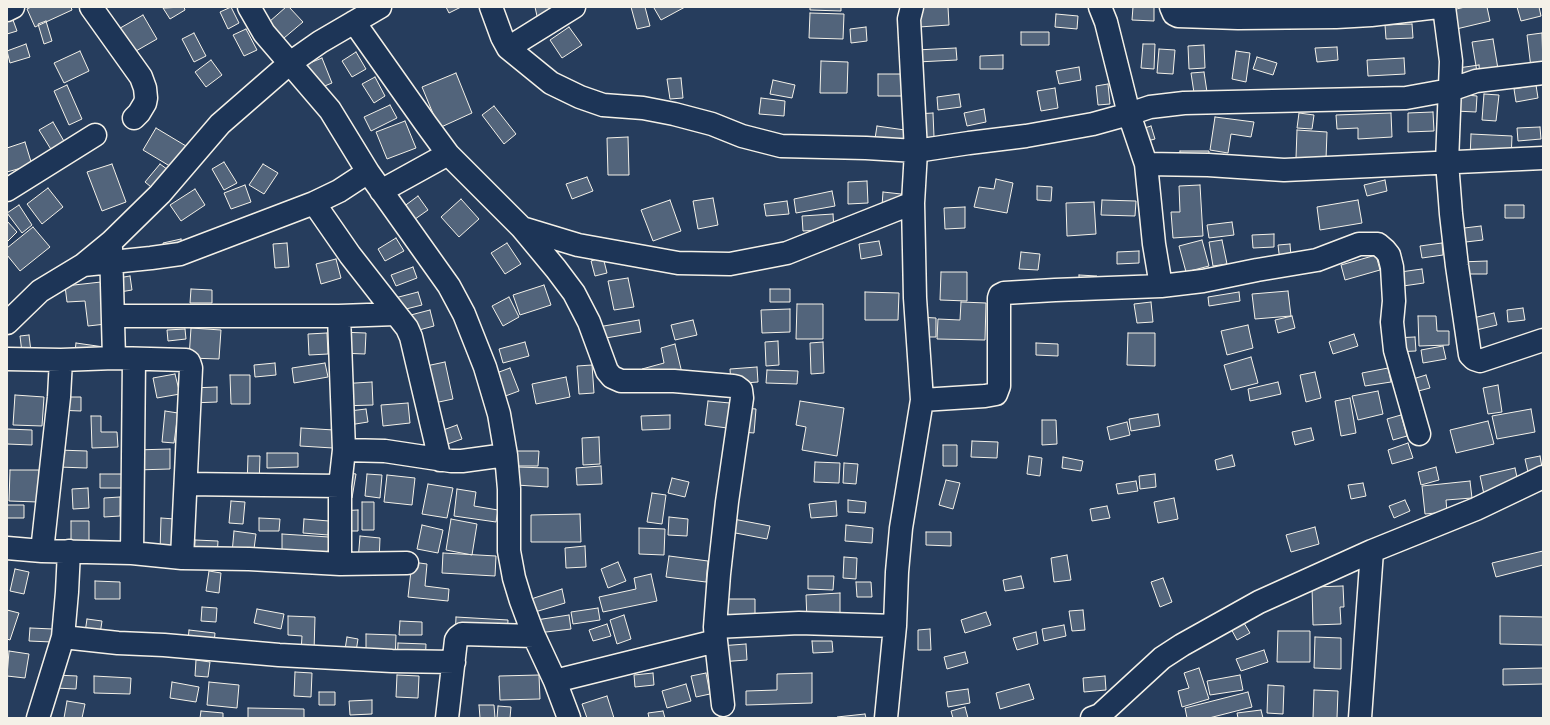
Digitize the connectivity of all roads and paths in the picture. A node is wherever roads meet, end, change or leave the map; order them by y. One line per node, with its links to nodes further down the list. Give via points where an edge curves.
1 (13, 7): 12 (street)
2 (91, 7): 19 (street, via 141,78 145,88 145,103)
3 (250, 7): 15 (street, via 264,33)
4 (380, 7): 13 (street)
5 (491, 7): 14 (street)
6 (574, 7): 14 (street)
7 (912, 7): 21 (street, via 909,19)
8 (1100, 7): 18 (street)
9 (1171, 7): 10 (street, via 1178,16 1246,18 1371,15)
10 (1438, 7)
11 (1444, 7): 17 (street, via 1451,61)
12 (7, 10)
13 (354, 22): 15 (street); 22 (street)
14 (508, 48): 21 (street, via 551,83 603,105 643,108 674,114 781,146)
15 (290, 62): 26 (street, via 330,110); 32 (street, via 220,124)
16 (1543, 73): 17 (street, via 1476,81)
17 (1450, 90): 18 (street, via 1406,98 1184,103 1150,107); 24 (street)
18 (1129, 114): 21 (street, via 1092,124 1026,136); 25 (street)
19 (134, 118)
20 (95, 135): 27 (street)
21 (916, 152): 30 (street)
22 (448, 154): 28 (street); 31 (street)
23 (1543, 158): 24 (street)
24 (1447, 162): 25 (street, via 1284,170); 38 (street, via 1457,266 1470,355 1480,361)
25 (1146, 164): 33 (street)
26 (368, 172): 28 (street); 29 (street, via 338,192)
27 (7, 190)
28 (381, 191): 45 (street, via 449,286 464,314 485,367 499,414)
29 (314, 203): 32 (street, via 180,254); 34 (street)
30 (913, 203): 31 (street, via 787,253 730,264 678,263 578,245); 42 (street, via 915,298)
31 (522, 228): 59 (street, via 574,293 607,371 612,377 621,381 674,381 733,386 741,390 718,574)
32 (111, 252): 35 (street); 37 (street, via 83,265 40,291)
33 (1161, 286): 42 (street, via 1004,293 999,298 999,386 996,394); 43 (street, via 1318,260 1359,244 1378,244 1389,255 1392,268 1395,350)
34 (396, 314): 36 (street); 46 (street, via 411,337)
35 (114, 316): 36 (street); 40 (street)
36 (338, 316): 44 (street)
37 (7, 323)
38 (1543, 340)
39 (7, 359): 41 (street)
40 (124, 359): 41 (street); 48 (street, via 189,362); 54 (street)
41 (61, 360): 51 (street)
42 (922, 400): 58 (street, via 901,528)
43 (1419, 434)
44 (344, 450): 46 (street, via 385,451); 49 (street)
45 (506, 456): 46 (street, via 462,461); 60 (street, via 509,551 514,578)
46 (440, 460)
47 (1543, 477): 53 (street, via 1476,509)
48 (186, 484): 49 (street); 55 (street)
49 (340, 486): 57 (street)
50 (7, 548): 51 (street)
51 (42, 551): 52 (street)
52 (70, 551): 54 (street); 61 (street)
53 (1372, 551): 69 (street, via 1259,602 1182,645 1162,658 1100,715); 70 (street)
54 (132, 552): 55 (street)
55 (182, 558): 57 (street)
56 (407, 563): 57 (street)
57 (340, 564)
58 (895, 626): 59 (street, via 799,623); 68 (street)
59 (715, 634): 63 (street); 64 (street)
60 (534, 636): 62 (street, via 462,634 456,640); 63 (street)
61 (63, 637): 62 (street, via 118,644 164,645 279,655); 65 (street)
62 (454, 662): 66 (street)
63 (555, 682): 67 (street)
64 (723, 705)
65 (38, 718)
66 (447, 718)
67 (569, 718)
68 (886, 718)
69 (1092, 718)
70 (1360, 718)

